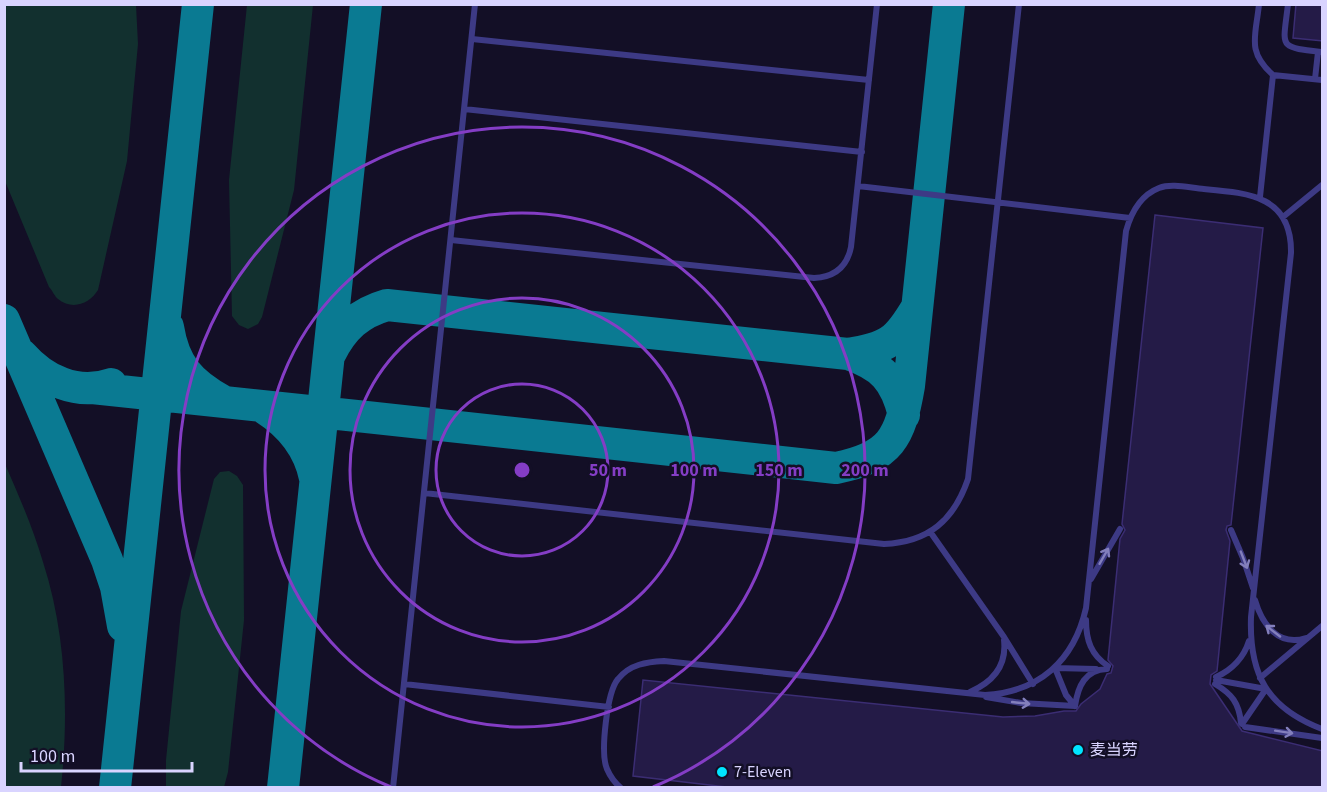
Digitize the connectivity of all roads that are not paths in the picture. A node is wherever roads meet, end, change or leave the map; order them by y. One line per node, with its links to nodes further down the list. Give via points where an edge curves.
1 (476, 4): 6 (lane)
2 (877, 4): 9 (lane)
3 (1019, 4): 16 (lane)
4 (1259, 4): 8 (lane, via 1256,55)
5 (1288, 4): 7 (lane, via 1284,38 1288,46)
6 (472, 39): 9 (lane); 11 (lane)
7 (1321, 52): 10 (lane)
8 (1273, 75): 10 (lane); 15 (lane)
9 (869, 80): 12 (lane)
10 (1319, 80)
11 (464, 110): 12 (lane); 19 (lane)
12 (862, 152): 14 (lane)
13 (1323, 185): 17 (lane)
14 (858, 186): 16 (lane); 19 (lane, via 850,255 842,268 825,277)
15 (1260, 198): 17 (lane); 18 (lane, via 1240,192 1159,188 1138,204)
16 (998, 203): 18 (lane); 23 (lane, via 968,478 962,498)
17 (1283, 217): 25 (lane, via 1289,230 1291,253)
18 (1130, 218): 24 (lane)
19 (451, 240): 20 (lane)
20 (424, 493): 23 (lane, via 885,544); 35 (lane)
21 (1120, 529): 24 (lane, one-way to 21)
22 (1231, 530): 25 (lane, one-way to 25)
23 (931, 533): 30 (lane)
24 (1089, 582): 26 (lane)
25 (1254, 594): 28 (lane); 29 (lane, one-way to 25, via 1291,640 1272,632 1259,615)
26 (1086, 608): 31 (lane, via 1077,635); 32 (lane, via 1088,643 1108,667)
27 (1323, 626): 29 (lane)
28 (1251, 634): 33 (lane); 34 (lane, via 1237,663)
29 (1310, 636): 33 (lane)
30 (1004, 637): 36 (lane); 38 (lane, via 1004,659 996,675)
31 (1055, 668): 32 (lane); 36 (lane); 39 (lane)
32 (1099, 669): 39 (lane, via 1082,682)
33 (1260, 678): 37 (lane)
34 (1216, 680): 37 (lane); 41 (lane, via 1234,698)
35 (404, 684): 40 (lane); 44 (lane)
36 (1033, 684): 38 (lane, via 1002,694)
37 (1266, 689): 41 (lane); 42 (lane, via 1286,709)
38 (969, 693): 39 (lane, one-way to 39, via 1021,703); 40 (lane, via 664,661 645,662 619,678)
39 (1075, 706)
40 (609, 707): 45 (lane, via 604,755 606,768)
41 (1243, 725): 43 (lane, one-way to 43)
42 (1323, 729)
43 (1323, 738)
44 (393, 788)
45 (621, 788)

